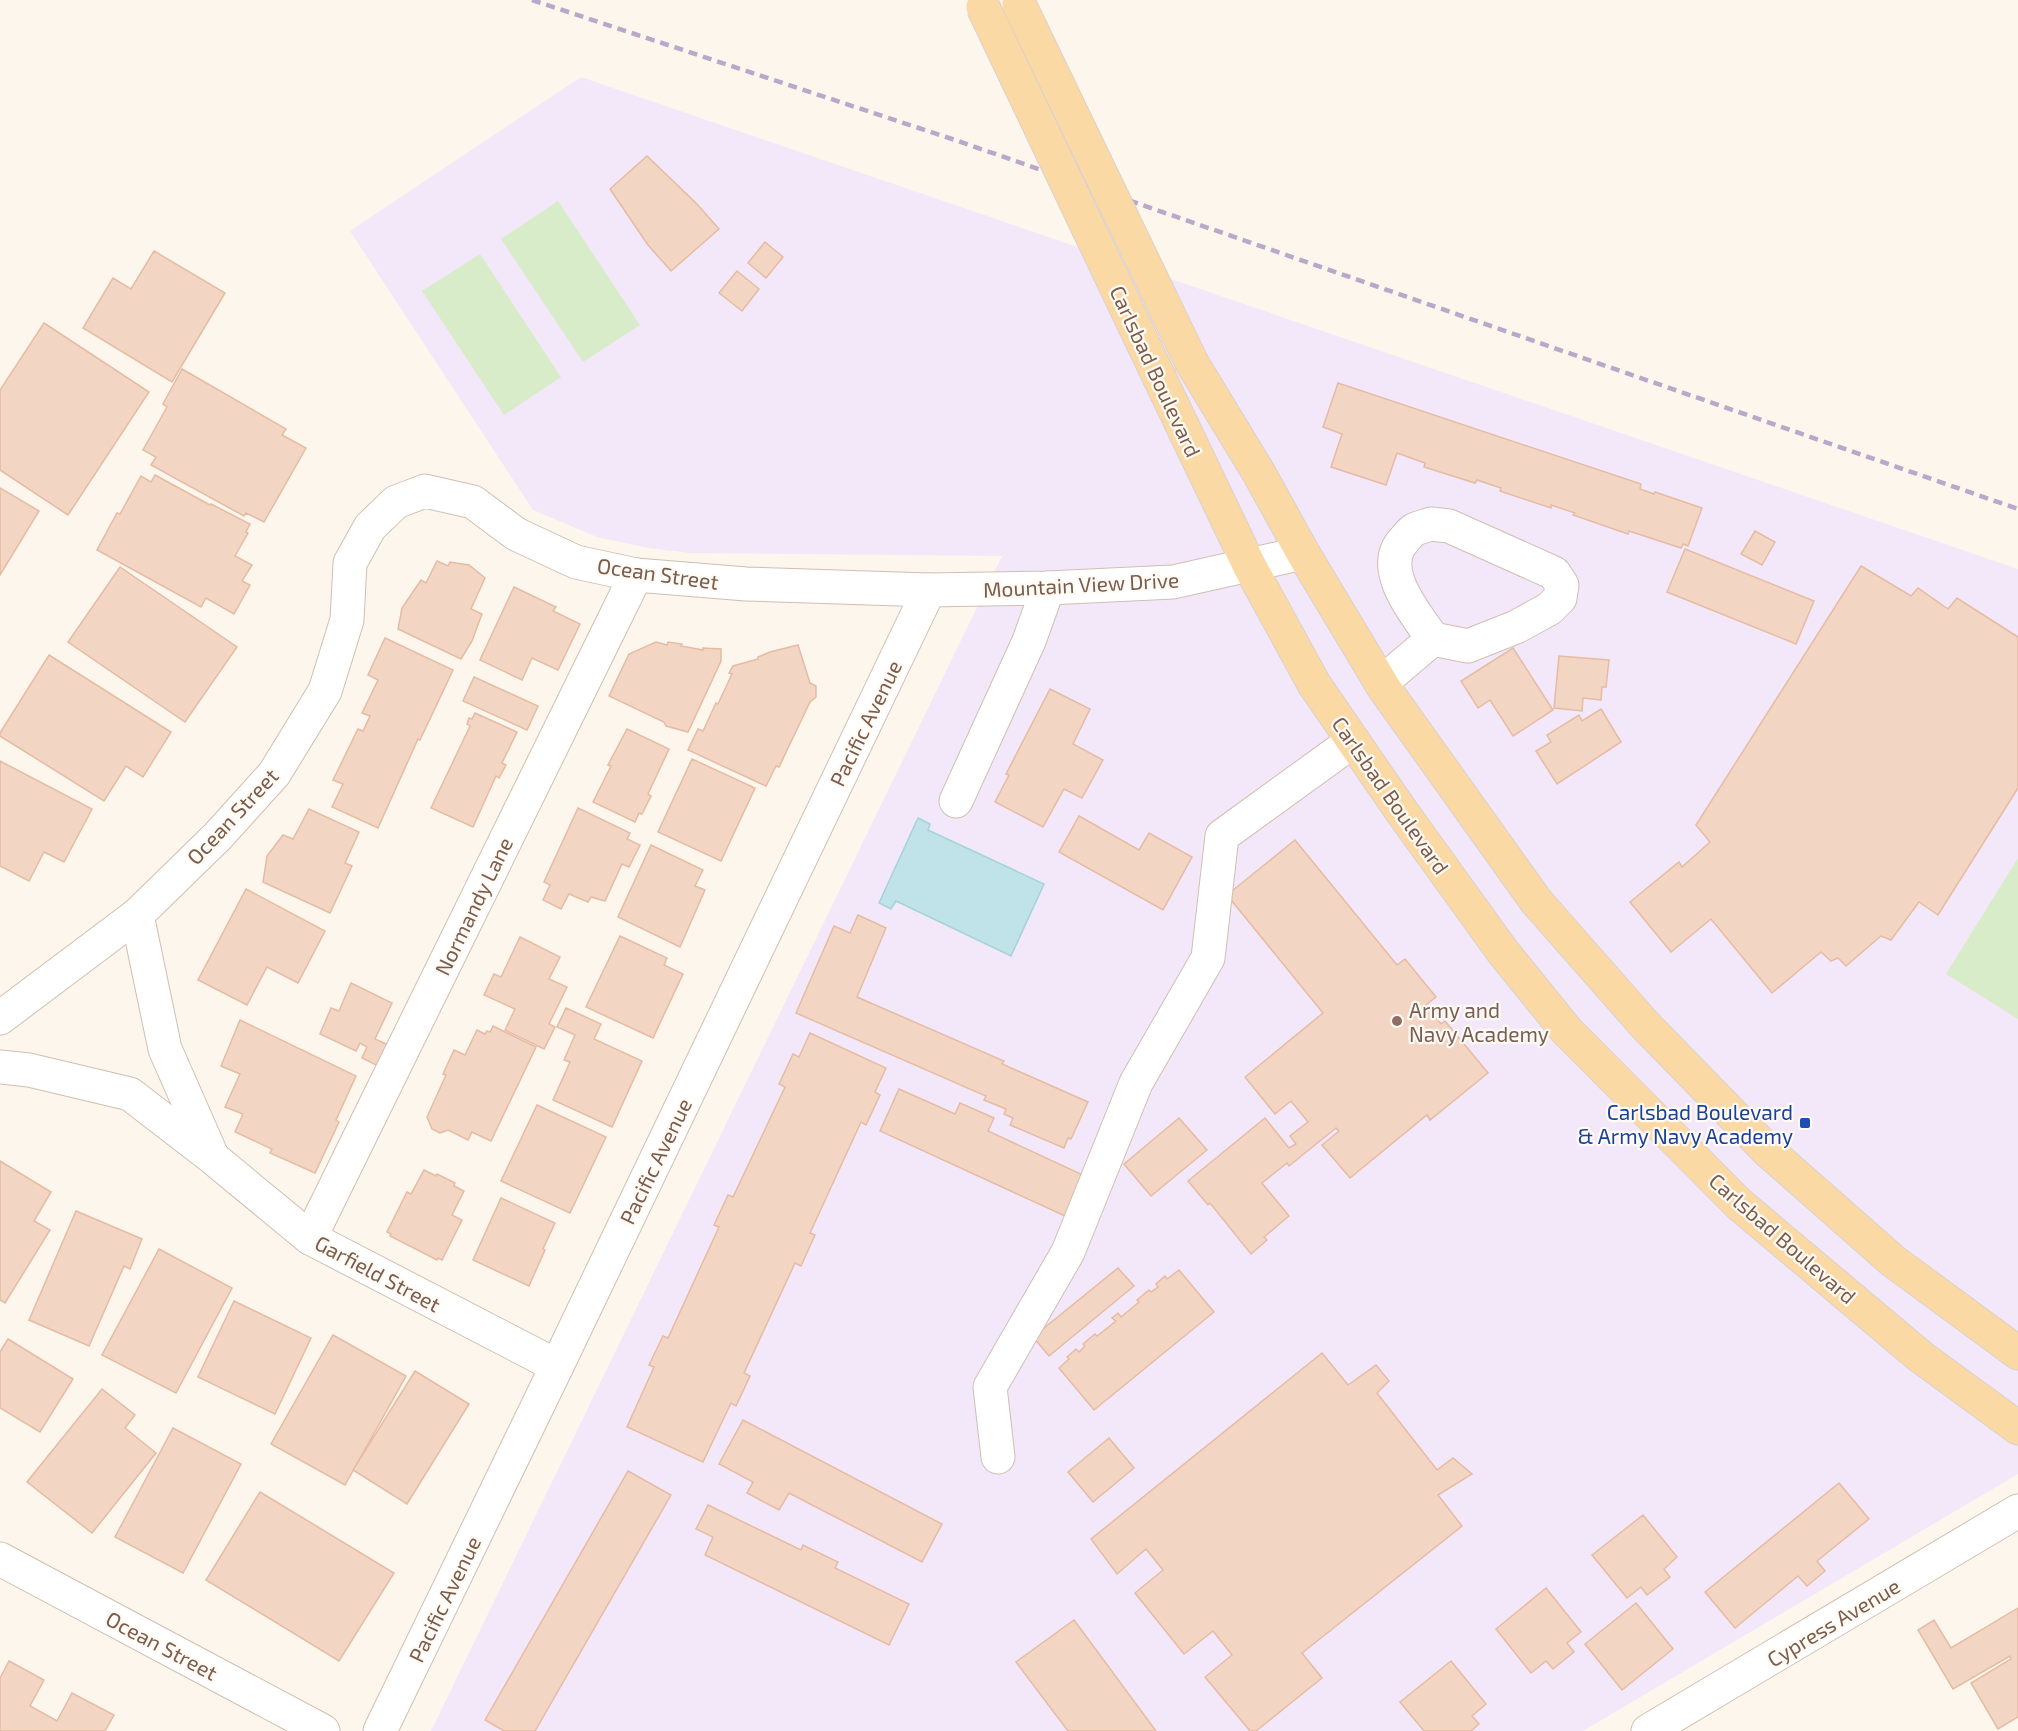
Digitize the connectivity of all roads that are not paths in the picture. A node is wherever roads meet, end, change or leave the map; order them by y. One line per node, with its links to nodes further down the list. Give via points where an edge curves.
1 (1018, 2): 3 (main road, Carlsbad Boulevard, bridge, via 1192,363)
2 (981, 4): 4 (main road, Carlsbad Boulevard, bridge)
3 (1303, 553): 4 (street, Mountain View Drive); 9 (main road, Carlsbad Boulevard)
4 (1249, 565): 6 (street, Mountain View Drive, via 1173,582); 10 (main road, Carlsbad Boulevard, via 1314,684)
5 (636, 575): 7 (street, Ocean Street, via 746,584); 12 (street, Ocean Street, via 576,561 516,534 473,502 425,491 396,502 370,527 350,563 347,620 325,691 274,774 218,836); 16 (street, Normandy Lane)
6 (1048, 588): 7 (street, Mountain View Drive); 11 (street, via 1029,641)
7 (929, 590): 18 (street, Pacific Avenue)
8 (1432, 639): 8 (street, via 1397,582 1394,559 1400,544 1413,530 1431,524 1449,526 1554,573 1562,585 1560,598 1549,609 1516,627 1468,646); 9 (street)
9 (1381, 683): 17 (main road, Carlsbad Boulevard, via 1536,901 1645,1025 1768,1151 1812,1190 1893,1261)
10 (1353, 741): 19 (main road, Carlsbad Boulevard, via 1503,952 1567,1031 1739,1204 1921,1357); 20 (street, via 1222,836 1208,958 1136,1083 1068,1252 990,1387)
11 (956, 801)
12 (137, 915): 13 (street, Ocean Street); 15 (street, Garfield Street, via 165,1048)
13 (0, 1018)
14 (0, 1067): 15 (street, Garfield Street, via 130,1094)
15 (213, 1158): 16 (street, Garfield Street)
16 (310, 1238): 18 (street, Garfield Street)
17 (2018, 1353)
18 (557, 1366): 24 (street, Pacific Avenue)
19 (2018, 1428)
20 (998, 1457)
21 (2018, 1511): 25 (street, Cypress Avenue)
22 (0, 1559): 23 (street, Ocean Street)
23 (323, 1731)
24 (380, 1731)
25 (1648, 1731)

